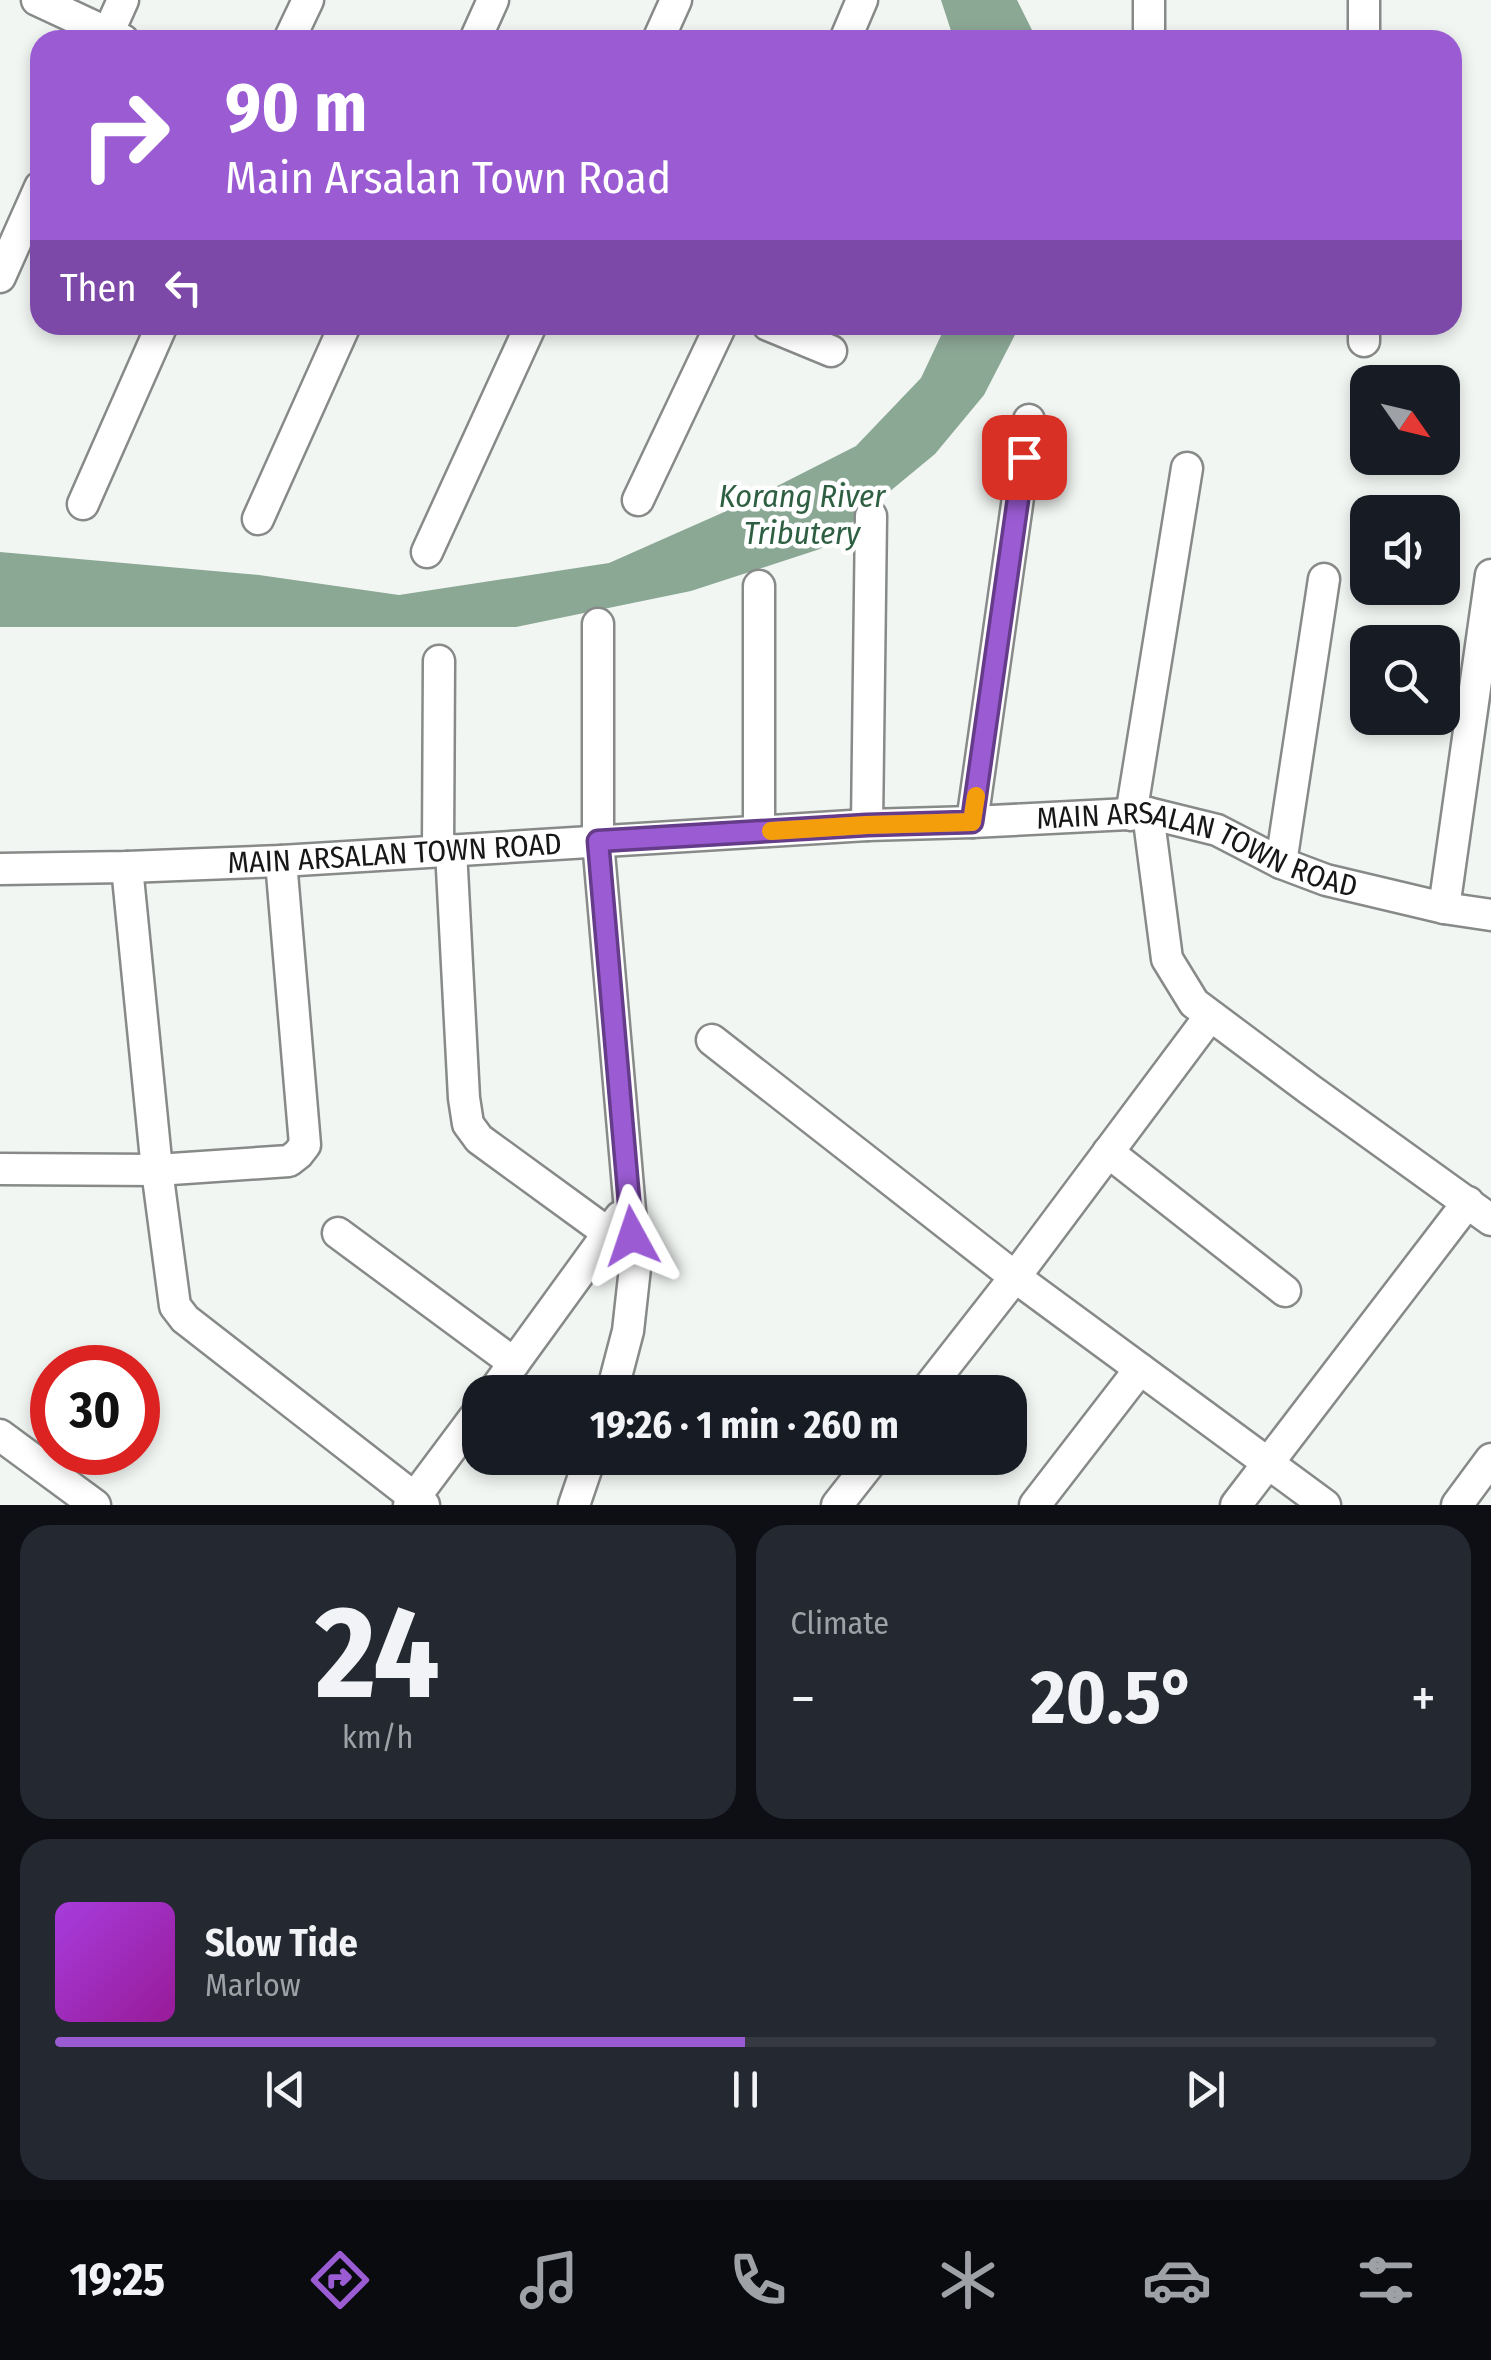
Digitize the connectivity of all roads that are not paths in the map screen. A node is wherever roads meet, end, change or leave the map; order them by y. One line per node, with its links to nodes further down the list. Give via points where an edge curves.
1 (37, 0): 8 (street)
2 (123, 0): 9 (street)
3 (308, 0): 10 (street)
4 (494, 0): 11 (street)
5 (676, 0): 12 (street)
6 (862, 0): 13 (street)
7 (1364, 0): 14 (street)
8 (96, 30)
9 (114, 30)
10 (294, 30)
11 (480, 30)
12 (662, 30)
13 (849, 30)
14 (1364, 30)
15 (30, 209): 16 (street)
16 (0, 278)
17 (158, 335): 26 (street)
18 (341, 335): 28 (street)
19 (525, 335): 29 (street)
20 (716, 335): 25 (street)
21 (792, 335): 22 (street)
22 (831, 351)
23 (1030, 420): 36 (street)
24 (1187, 468): 35 (street)
25 (638, 500)
26 (84, 504)
27 (871, 516): 37 (street)
28 (258, 520)
29 (427, 552)
30 (1491, 575): 45 (street)
31 (1324, 579): 42 (street)
32 (759, 586): 38 (street)
33 (598, 624): 39 (street)
34 (439, 661): 40 (street)
35 (1140, 814): 36 (street, MAIN ARSALAN TOWN ROAD); 42 (street, MAIN ARSALAN TOWN ROAD, via 1218,830); 47 (street, via 1167,958 1194,1004)
36 (972, 822): 37 (street, MAIN ARSALAN TOWN ROAD)
37 (867, 825): 38 (street, MAIN ARSALAN TOWN ROAD)
38 (759, 832): 39 (street, MAIN ARSALAN TOWN ROAD)
39 (598, 841): 40 (street, MAIN ARSALAN TOWN ROAD); 52 (street)
40 (444, 851): 41 (street, MAIN ARSALAN TOWN ROAD); 55 (street, via 468,1124 479,1139)
41 (281, 860): 43 (street, MAIN ARSALAN TOWN ROAD); 51 (street, via 305,1145 289,1161)
42 (1280, 863): 45 (street, MAIN ARSALAN TOWN ROAD)
43 (127, 867): 44 (street, MAIN ARSALAN TOWN ROAD); 51 (street)
44 (0, 869)
45 (1444, 908): 46 (street, MAIN ARSALAN TOWN ROAD)
46 (1491, 916)
47 (1210, 1016): 49 (street); 53 (street)
48 (712, 1040): 56 (street)
49 (1108, 1152): 56 (street); 57 (street)
50 (0, 1169): 51 (street)
51 (157, 1170): 69 (street, via 174,1306)
52 (630, 1205): 55 (street); 61 (street, via 635,1268)
53 (1480, 1211): 66 (street)
54 (338, 1233): 58 (street)
55 (608, 1233): 58 (street)
56 (1015, 1277): 59 (street); 62 (street)
57 (1285, 1291)
58 (514, 1363): 60 (street)
59 (1140, 1369): 66 (street); 73 (street)
60 (505, 1375)
61 (616, 1375)
62 (937, 1375)
63 (0, 1436): 70 (street)
64 (462, 1436): 69 (street)
65 (1491, 1460): 76 (street)
66 (1268, 1462): 74 (street); 75 (street)
67 (584, 1475): 71 (street)
68 (861, 1475): 72 (street)
69 (416, 1503)
70 (95, 1505)
71 (574, 1505)
72 (837, 1505)
73 (1035, 1505)
74 (1236, 1505)
75 (1325, 1505)
76 (1457, 1505)

